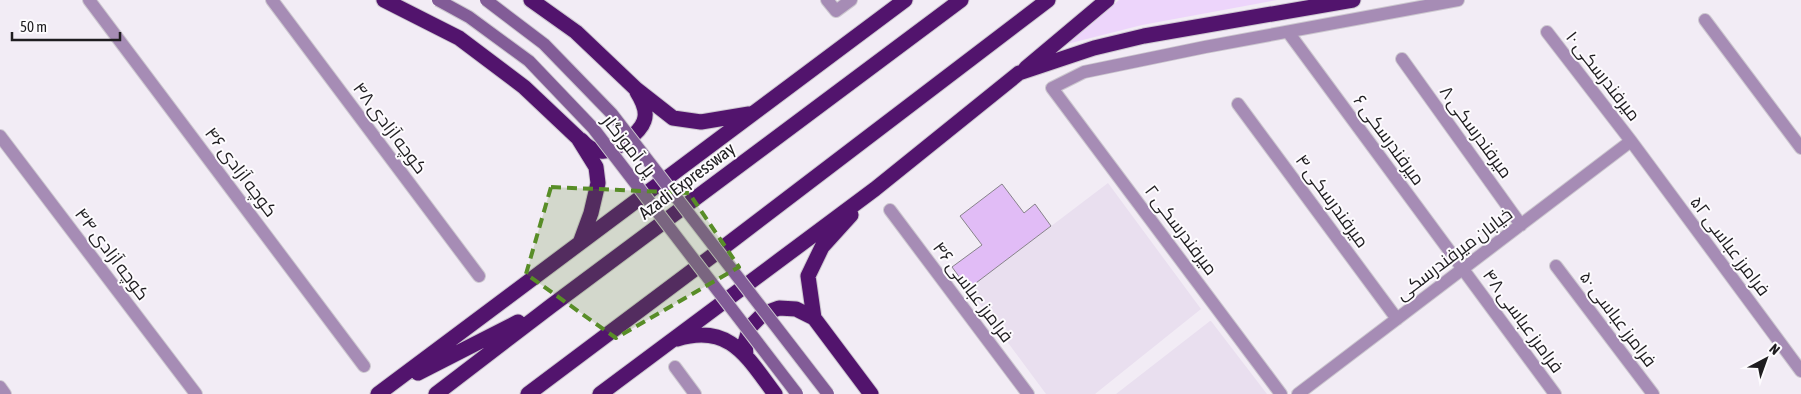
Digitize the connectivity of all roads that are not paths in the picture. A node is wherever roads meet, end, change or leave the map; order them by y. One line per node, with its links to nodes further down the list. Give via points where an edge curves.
1 (89, 0): 39 (street, کوچه آزادی ۴۶)
2 (272, 0): 33 (street, کوچه آزادی ۴۸)
3 (384, 0): 24 (highway, via 459,38 524,86)
4 (438, 0): 51 (main road, پل آموزگار, bridge, via 470,17 529,61 594,128)
5 (486, 0): 52 (main road, پل آموزگار, bridge, via 544,44 612,114)
6 (531, 0): 20 (highway, via 576,32)
7 (827, 0): 8 (street, via 836,11)
8 (851, 0)
9 (905, 0): 22 (highway)
10 (961, 0): 34 (highway, Azadi Expressway)
11 (1048, 0): 47 (highway)
12 (1107, 0): 19 (highway)
13 (1353, 0): 19 (highway, via 1144,36 1094,48)
14 (1458, 0): 16 (street)
15 (1705, 20): 26 (street)
16 (1288, 32): 32 (street, میرفندرسکی ۶); 55 (street, میرفندرسکی ۲, via 1084,72 1052,88)
17 (1547, 32): 25 (street, میرفندرسکی ۱۰)
18 (1402, 59): 29 (street, میرفندرسکی ۸)
19 (1019, 74): 27 (highway)
20 (636, 89): 22 (highway, via 673,118 701,122); 24 (highway, via 645,107 644,121 634,135 621,145 603,152 588,148)
21 (1238, 104): 36 (street, میرفندرسکی ۴)
22 (753, 113): 30 (highway)
23 (0, 136): 45 (street, کوچه آزادی ۴۴)
24 (578, 138): 30 (highway, via 596,167 598,183)
25 (1631, 141): 29 (street, خیابان میرفندرسکی); 41 (street, فرامرز عباسی ۵۲)
26 (1801, 148)
27 (875, 189): 35 (highway, via 822,247 808,276); 37 (highway)
28 (890, 210): 54 (street, فرامرز عباسی ۴۶)
29 (1521, 225): 32 (street, خیابان میرفندرسکی)
30 (580, 243): 43 (highway)
31 (1556, 266): 58 (street, فرامرز عباسی ۵۰)
32 (1462, 269): 36 (street, خیابان میرفندرسکی); 57 (street, فرامرز عباسی ۴۸)
33 (479, 276)
34 (551, 306): 43 (highway); 46 (highway, Azadi Expressway)
35 (814, 318): 38 (highway, via 796,309 779,308 762,314 750,327 745,344); 53 (highway)
36 (1397, 319): 56 (street, خیابان میرفندرسکی)
37 (670, 341): 38 (highway, via 693,334 710,336 728,340); 48 (highway)
38 (746, 356): 50 (highway)
39 (364, 366)
40 (675, 367): 49 (street)
41 (1801, 371)
42 (0, 387): 44 (street)
43 (380, 392)
44 (5, 394)
45 (196, 394)
46 (436, 394)
47 (528, 394)
48 (600, 394)
49 (695, 394)
50 (775, 394)
51 (798, 394)
52 (828, 394)
53 (871, 394)
54 (1028, 394)
55 (1281, 394)
56 (1298, 394)
57 (1555, 394)
58 (1653, 394)

